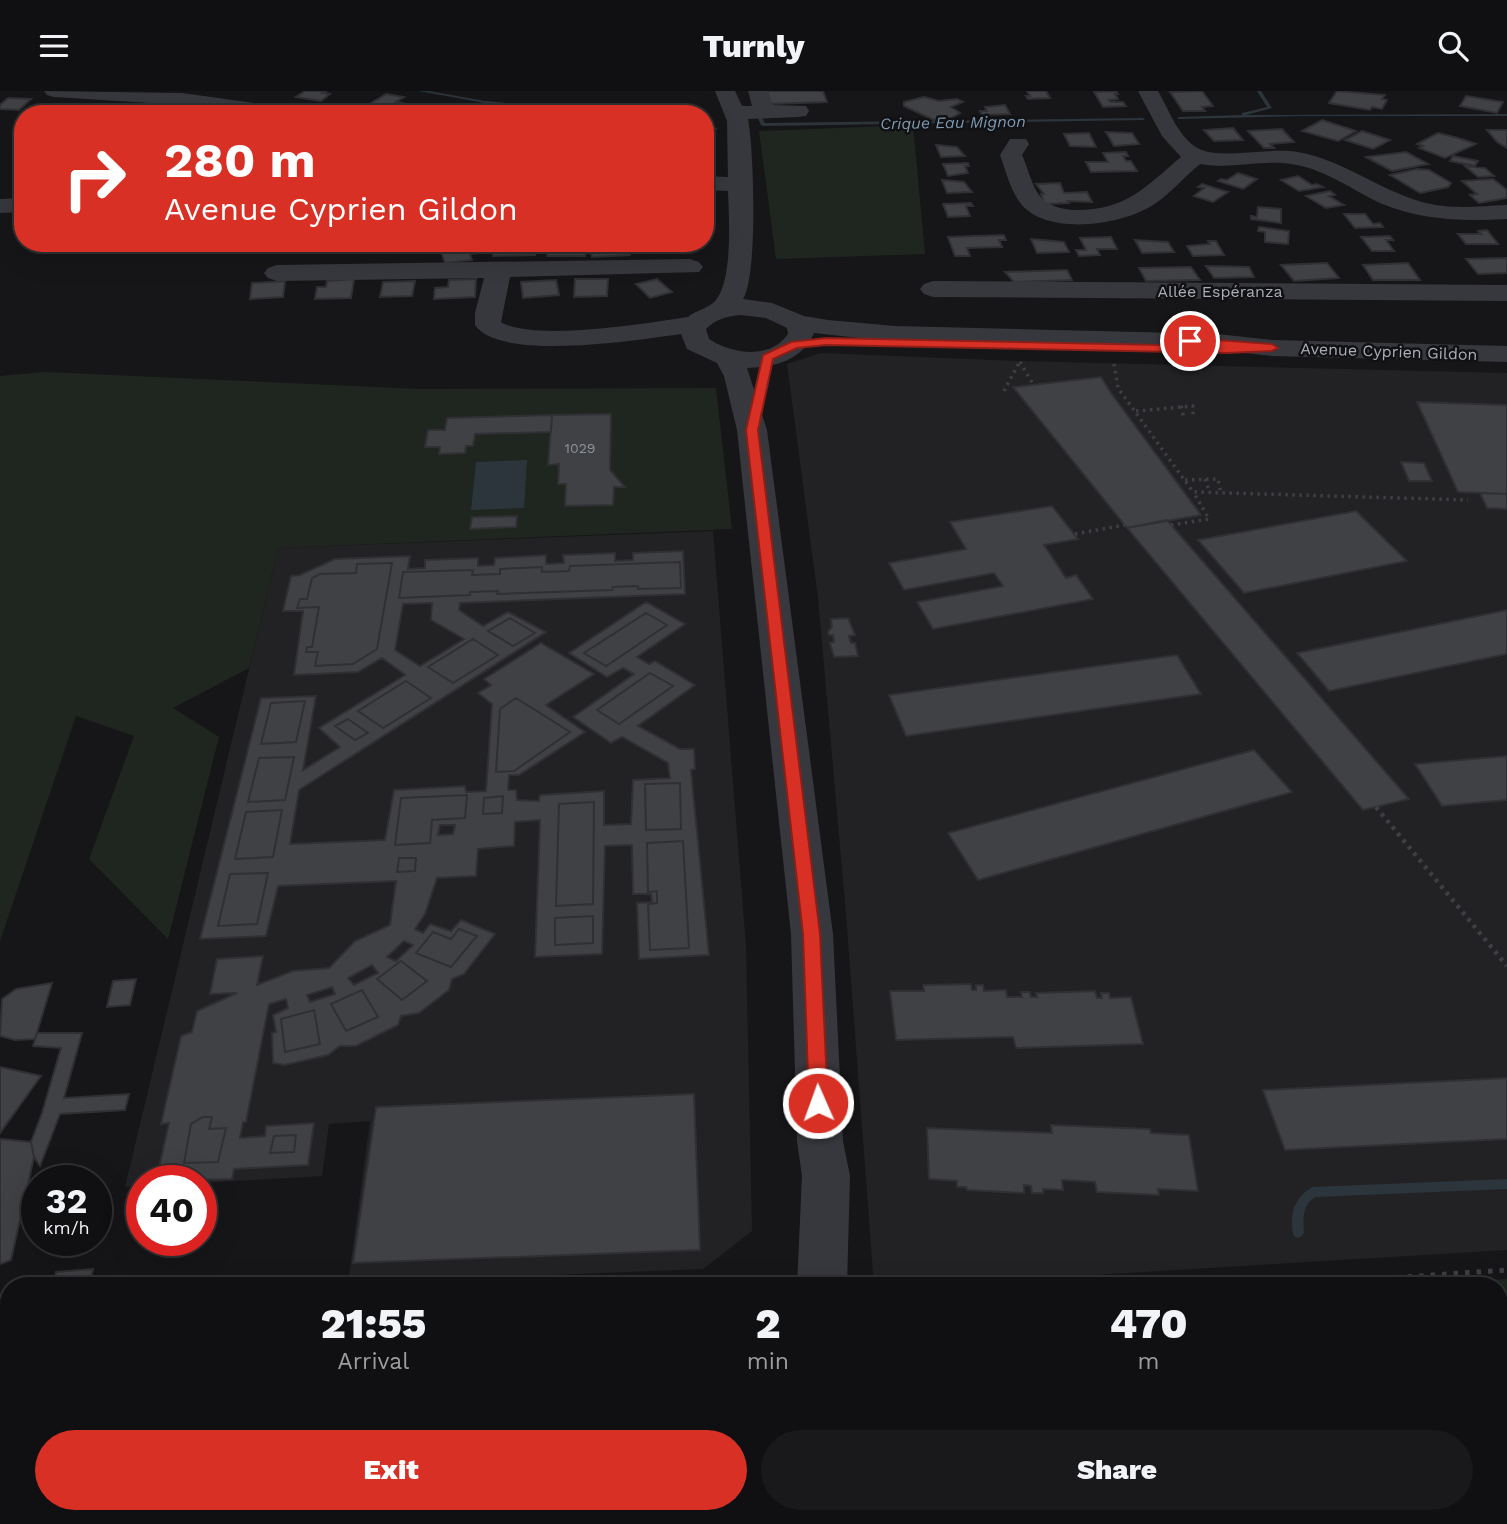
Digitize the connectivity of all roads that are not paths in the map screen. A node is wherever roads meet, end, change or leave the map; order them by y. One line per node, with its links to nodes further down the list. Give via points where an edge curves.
1 (54, 91): 5 (street)
2 (725, 91): 7 (street)
3 (1148, 91): 9 (street, via 1181,146)
4 (761, 101): 6 (street); 7 (street)
5 (225, 105)
6 (798, 111)
7 (734, 113): 11 (street)
8 (1018, 144): 9 (street, via 1011,155 1031,201 1047,214 1066,217 1129,209)
9 (1196, 156): 12 (street, via 1312,160 1410,207 1438,212)
10 (714, 183): 11 (street)
11 (739, 184): 13 (street)
12 (1507, 212)
13 (741, 232): 19 (street, via 754,293); 20 (street, via 733,294)
14 (690, 267): 15 (street)
15 (499, 269): 16 (street); 22 (street, via 488,313 488,325 497,333 521,337)
16 (277, 273)
17 (933, 289): 18 (street, Allée Espéranza)
18 (1507, 293)
19 (762, 308): 20 (street); 21 (street, via 784,314)
20 (723, 309): 22 (street, via 704,317)
21 (795, 333): 23 (street, Avenue Cyprien Gildon, via 826,342); 25 (street)
22 (696, 334): 24 (street, via 709,351)
23 (1507, 354)
24 (727, 357): 25 (street); 26 (street, via 738,376)
25 (767, 357): 26 (street)
26 (752, 430): 27 (street, via 812,934)
27 (820, 1141): 28 (street, via 810,1175); 29 (street, via 826,1176)
28 (804, 1277)
29 (822, 1277)

